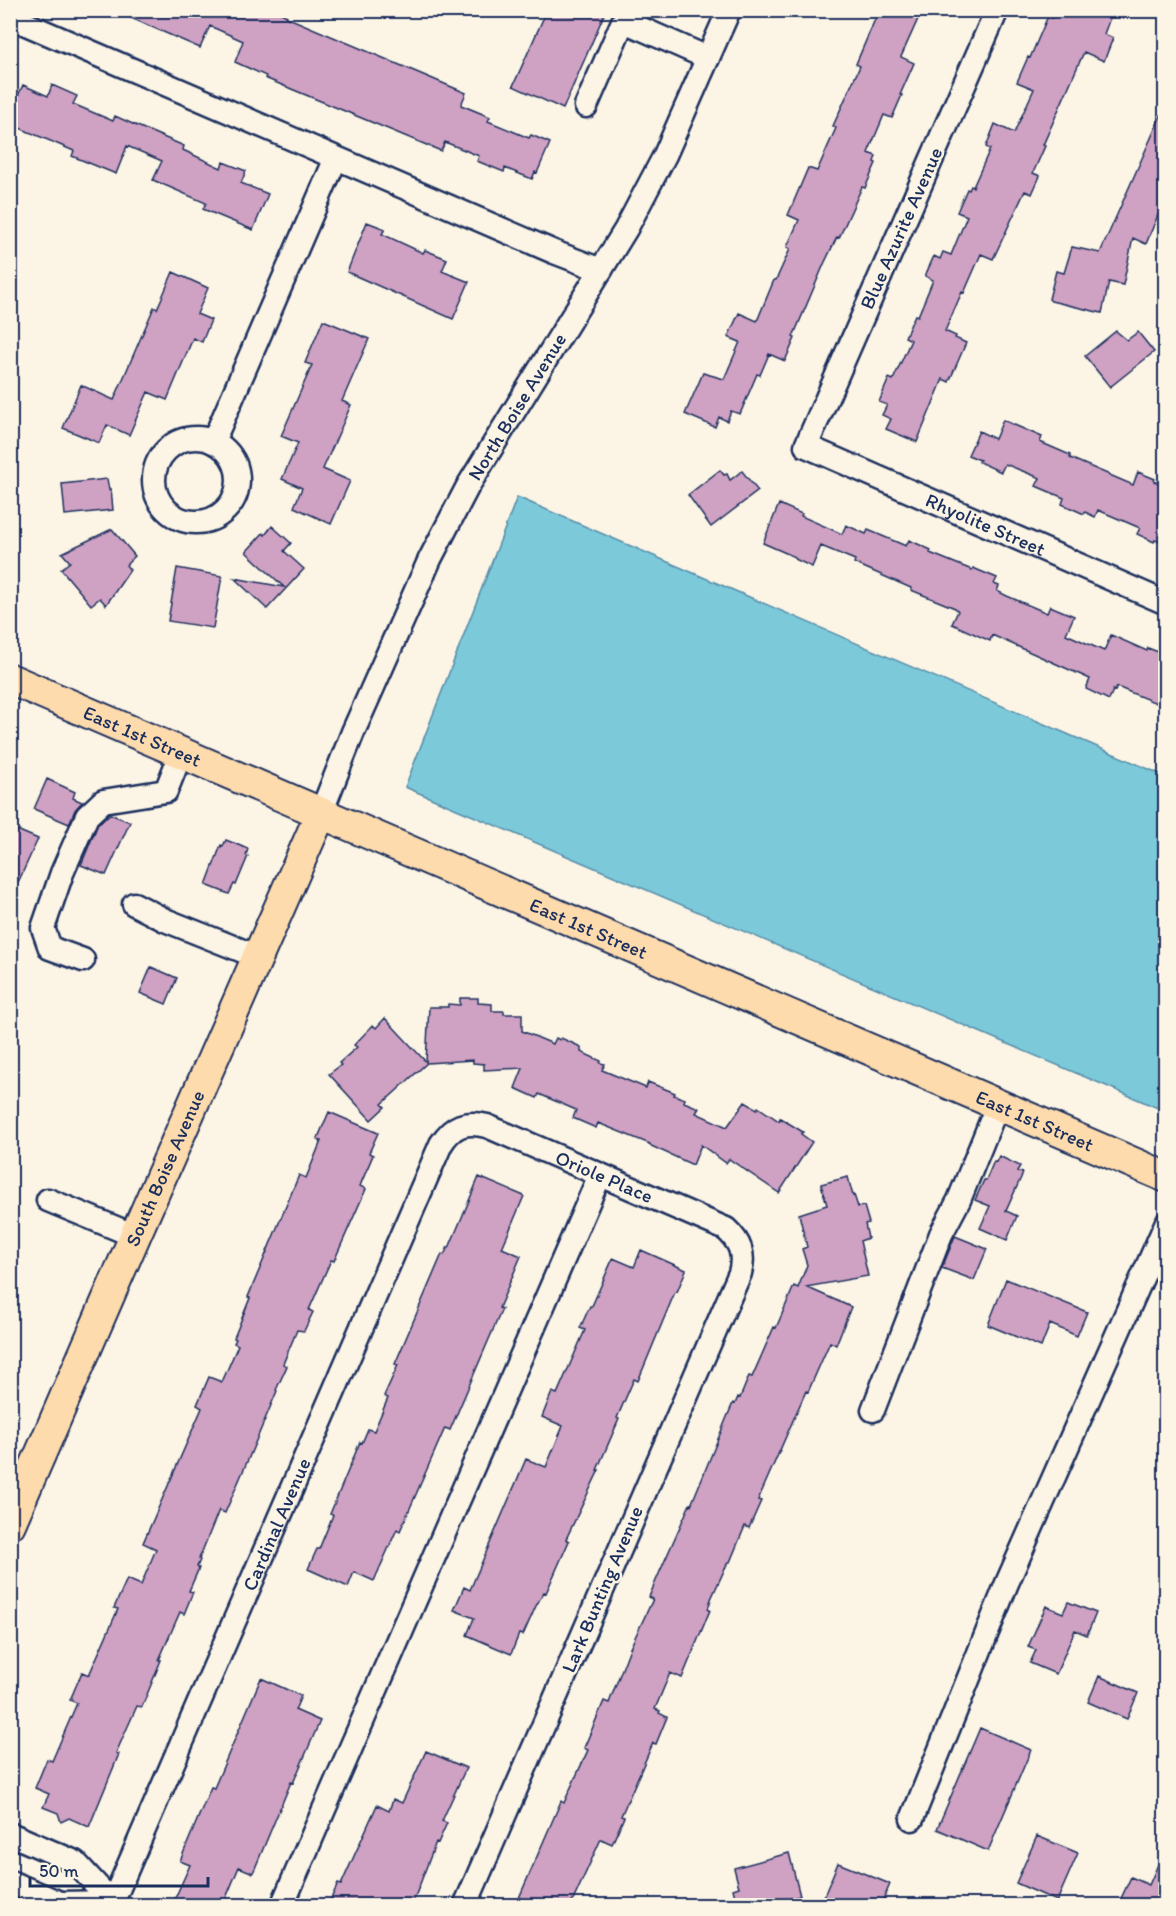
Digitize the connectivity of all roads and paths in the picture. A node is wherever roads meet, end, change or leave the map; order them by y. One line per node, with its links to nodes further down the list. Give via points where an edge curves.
1 (729, 10): 5 (street, North Boise Avenue)
2 (997, 10): 10 (street, Blue Azurite Avenue)
3 (626, 16): 5 (street); 6 (street)
4 (10, 17): 7 (street)
5 (708, 58): 8 (street, North Boise Avenue, via 665,155)
6 (586, 106)
7 (336, 158): 8 (street); 9 (street)
8 (601, 270): 14 (street, North Boise Avenue, via 468,486 430,559)
9 (213, 442)
10 (806, 446): 11 (street, Rhyolite Street)
11 (1166, 603)
12 (10, 679): 13 (main road, East 1st Street)
13 (181, 753): 14 (main road, East 1st Street); 17 (street, via 166,791 103,801 87,816 43,928 50,948)
14 (321, 813): 16 (main road, South Boise Avenue); 18 (main road, East 1st Street)
15 (134, 904): 16 (street)
16 (258, 957): 24 (main road, South Boise Avenue)
17 (83, 960)
18 (998, 1104): 21 (main road, East 1st Street); 26 (street, via 941,1234)
19 (441, 1144): 20 (street, Oriole Place, via 448,1133 476,1123); 31 (street, Cardinal Avenue)
20 (600, 1175): 25 (street, Oriole Place, via 726,1230 741,1250); 32 (street)
21 (1166, 1177)
22 (48, 1200): 24 (street)
23 (1166, 1224): 28 (street, via 1007,1582)
24 (135, 1236): 27 (main road, South Boise Avenue)
25 (740, 1273): 33 (street, Lark Bunting Avenue)
26 (873, 1410)
27 (10, 1524)
28 (912, 1819)
29 (10, 1834): 31 (street, via 75,1862)
30 (10, 1882): 31 (street, via 60,1903)
31 (111, 1904)
32 (282, 1905)
33 (465, 1905)

